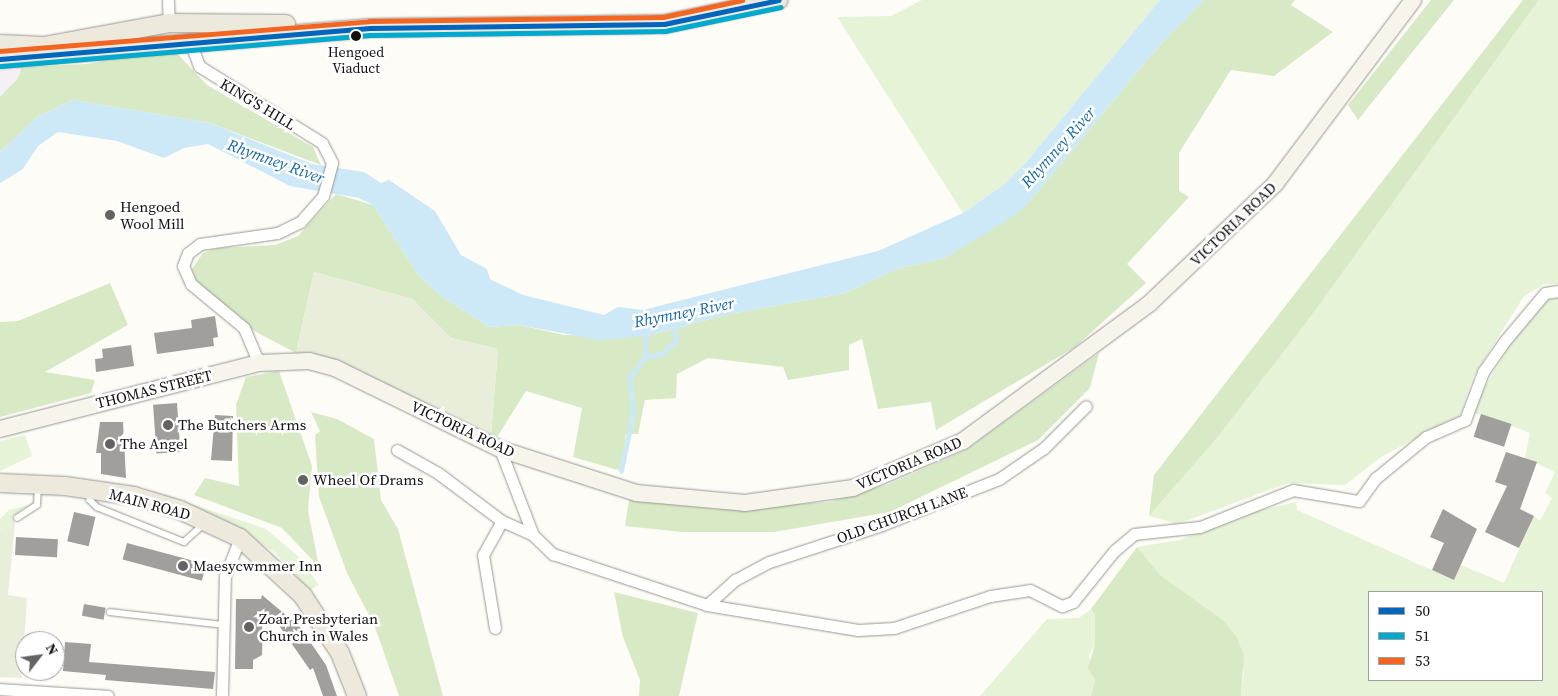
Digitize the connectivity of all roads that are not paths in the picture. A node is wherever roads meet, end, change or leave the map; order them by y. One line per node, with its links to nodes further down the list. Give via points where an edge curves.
1 (168, 0): 5 (street)
2 (779, 0): 4 (main road)
3 (1413, 0): 15 (main road, VICTORIA ROAD, via 1275,184 1150,303 963,442 853,488 745,503 636,493)
4 (757, 2): 6 (main road, via 664,24)
5 (169, 23): 6 (main road); 8 (main road, via 44,46)
6 (364, 28): 7 (main road)
7 (190, 41): 9 (main road, via 15,62); 12 (street, KING'S HILL, via 199,66 322,142 332,163 323,196 300,222 277,233 200,244 188,253 183,266 191,284 244,328)
8 (0, 44)
9 (0, 59)
10 (1558, 291): 25 (street, via 1540,297 1503,343 1483,372 1465,420 1426,436 1376,478 1359,501 1293,490 1200,527 1134,534 1073,602 1062,606 1030,590 990,596 894,628 858,630)
11 (309, 361): 12 (main road, THOMAS STREET); 15 (main road, VICTORIA ROAD, via 335,368)
12 (259, 363): 14 (main road, THOMAS STREET)
13 (1086, 406): 25 (street, OLD CHURCH LANE, via 1044,448 999,479 769,562 735,580)
14 (0, 429)
15 (500, 449): 23 (street)
16 (397, 450): 22 (street, via 438,473)
17 (38, 484): 18 (main road, MAIN ROAD); 19 (main road, MAIN ROAD); 20 (lane, via 37,506)
18 (2, 486)
19 (92, 489): 21 (main road, MAIN ROAD, via 134,496); 21 (lane, via 93,505 184,542 194,537)
20 (16, 518)
21 (205, 520): 24 (main road, MAIN ROAD)
22 (502, 521): 23 (street); 28 (street, via 483,555)
23 (533, 535): 25 (street, via 553,554)
24 (240, 538): 27 (street, via 226,567); 33 (main road, MAIN ROAD, via 303,596 340,653)
25 (706, 605)
26 (110, 612): 27 (lane)
27 (224, 625): 32 (street)
28 (495, 628)
29 (0, 689): 30 (street)
30 (86, 695): 31 (street)
31 (108, 696)
32 (222, 696)
33 (357, 696)

